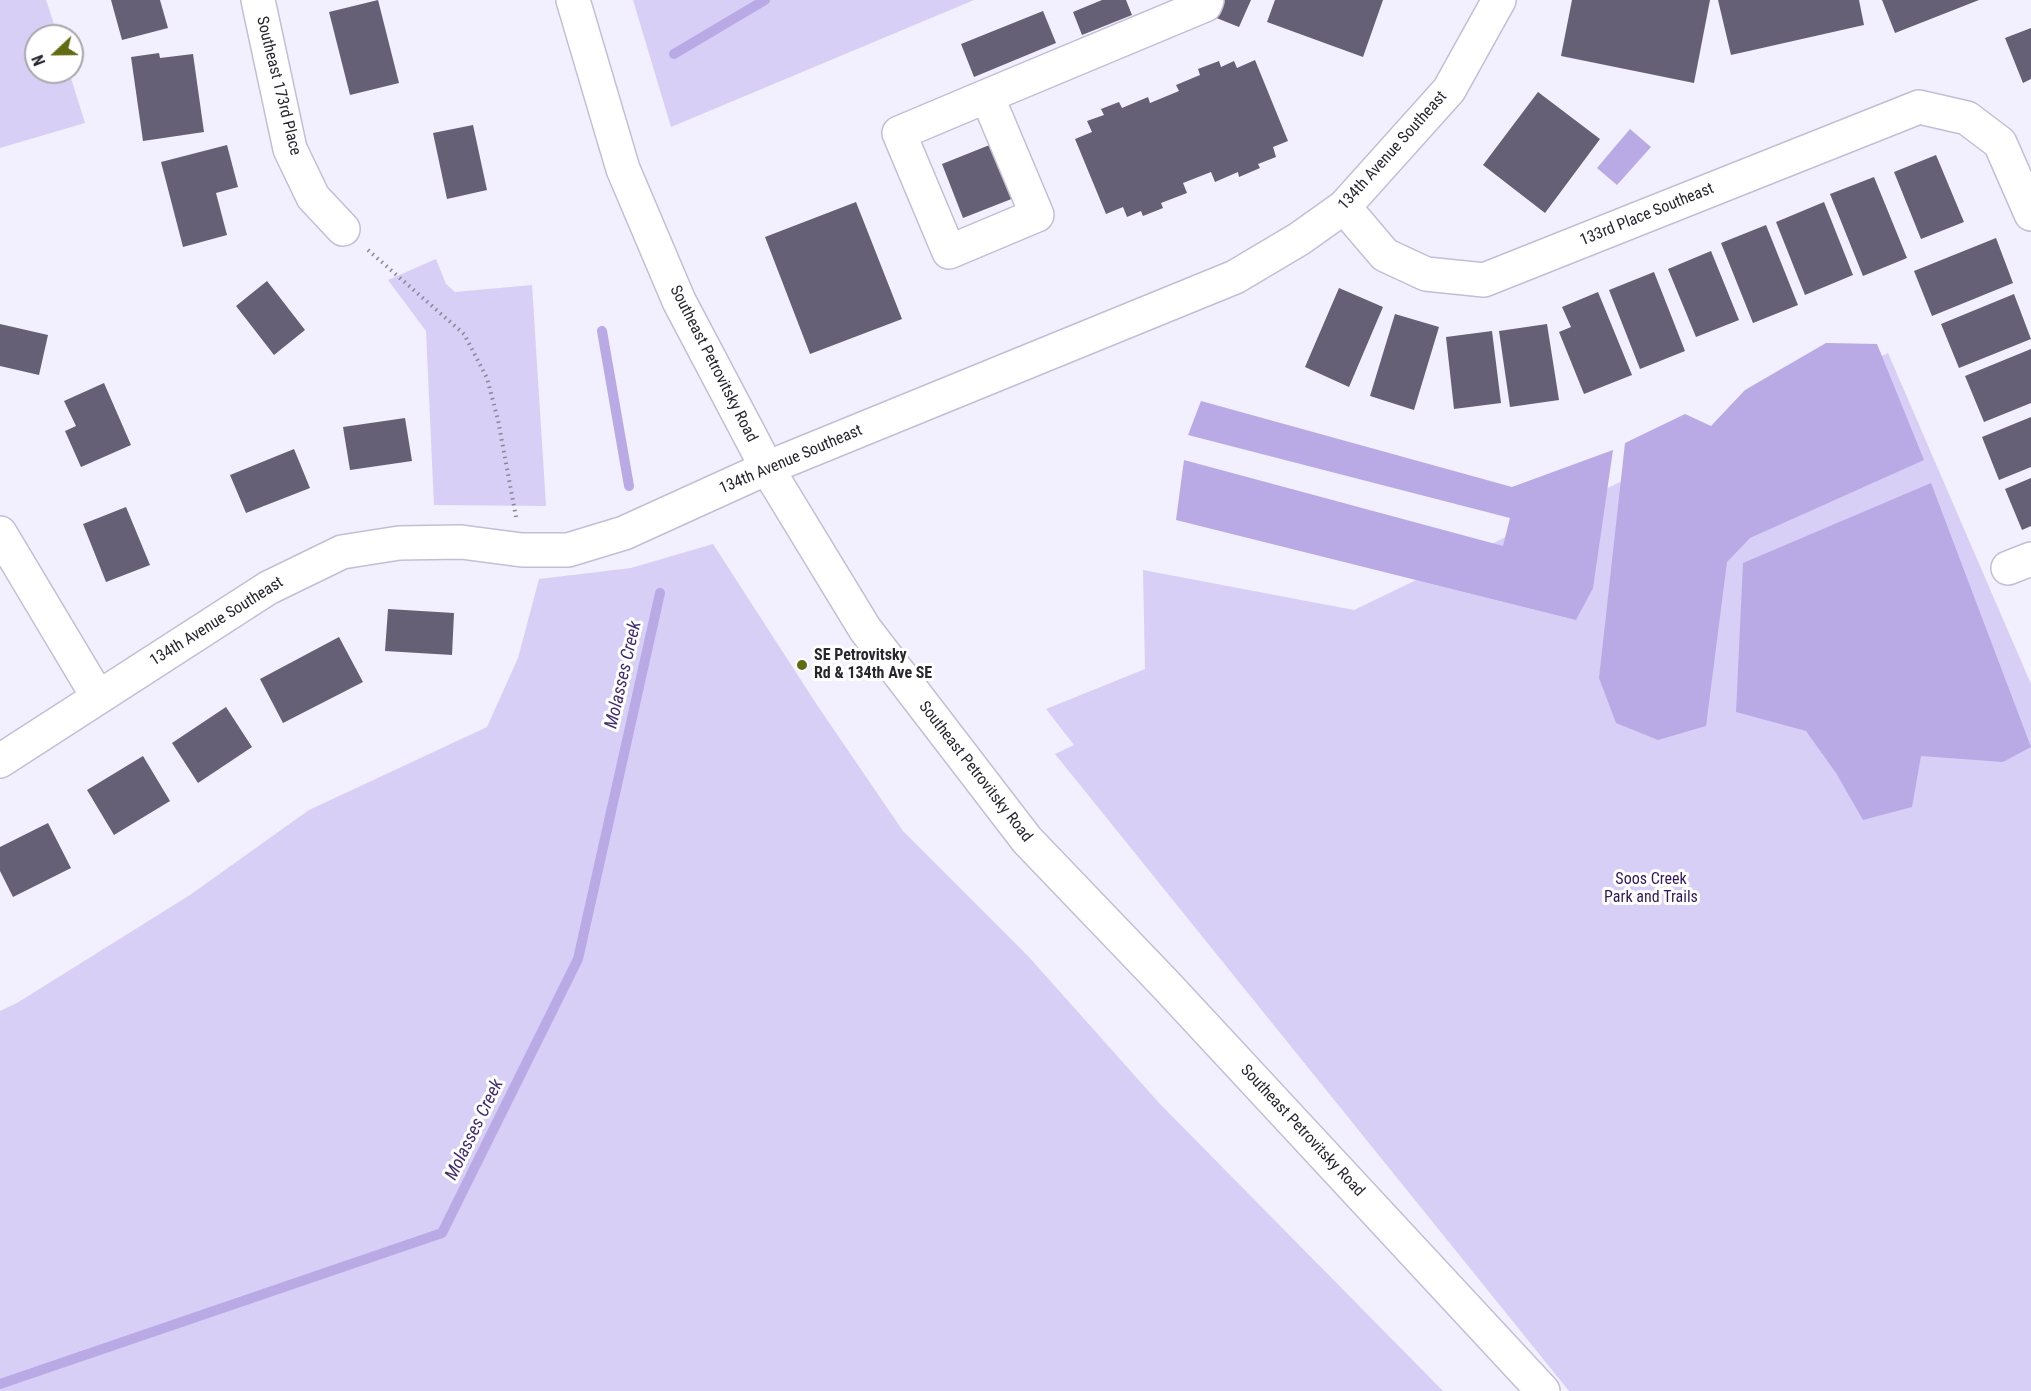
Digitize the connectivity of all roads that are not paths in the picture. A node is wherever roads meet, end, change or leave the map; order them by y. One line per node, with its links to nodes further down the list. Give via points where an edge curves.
1 (258, 0): 8 (street, Southeast 173rd Place, via 290,149 313,197)
2 (573, 0): 9 (street, Southeast Petrovitsky Road, via 636,201 679,301)
3 (1207, 0): 5 (street, via 1205,5)
4 (1499, 0): 6 (street, 134th Avenue Southeast, via 1449,90)
5 (987, 96): 5 (street, via 899,133 949,252 1037,215)
6 (1344, 207): 7 (street, 133rd Place Southeast, via 1385,255 1426,274 1484,280 1918,107 1967,118 2000,142); 9 (street, 134th Avenue Southeast, via 1235,277)
7 (2031, 214)
8 (343, 229)
9 (767, 468): 11 (street, 134th Avenue Southeast, via 624,533 568,550 522,550 461,542 399,543 342,552 268,588); 13 (street, Southeast Petrovitsky Road, via 865,629 1027,840)
10 (0, 533): 11 (street)
11 (98, 697): 12 (street, 134th Avenue Southeast)
12 (0, 761)
13 (1543, 1391)

